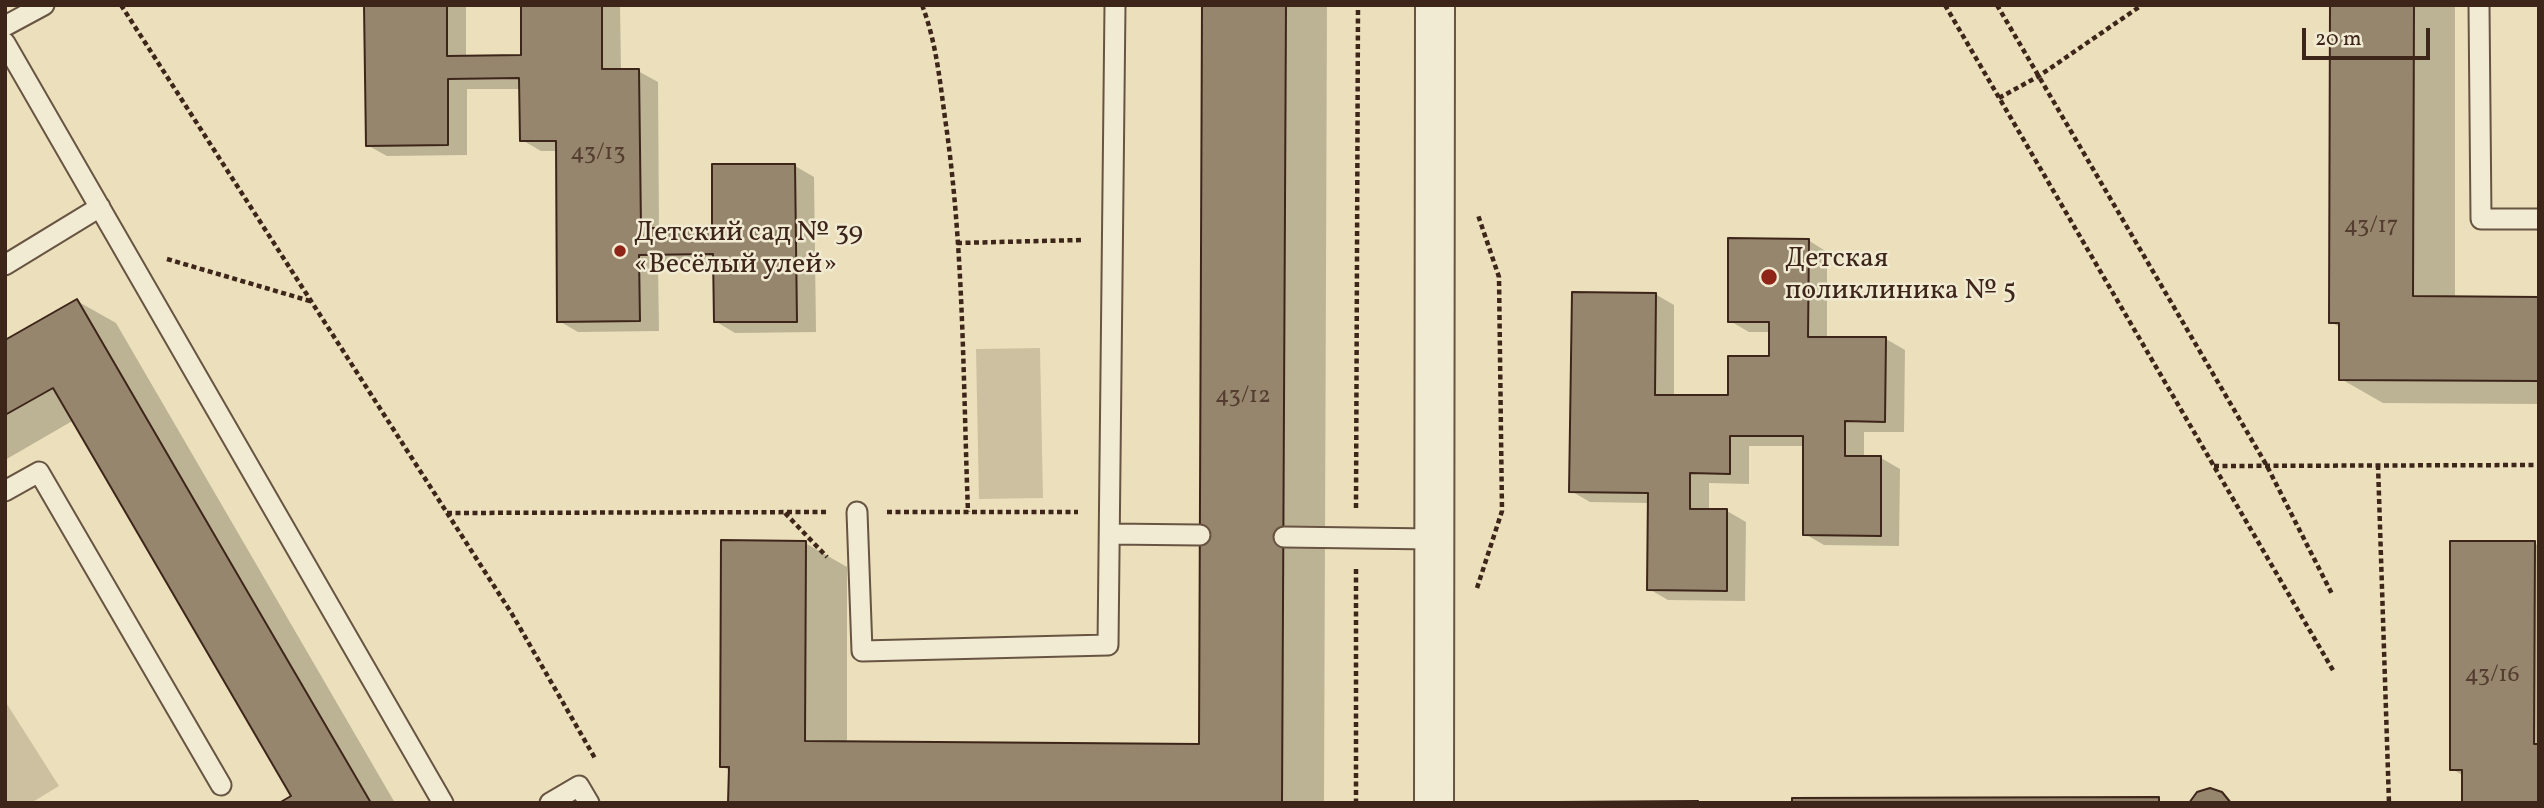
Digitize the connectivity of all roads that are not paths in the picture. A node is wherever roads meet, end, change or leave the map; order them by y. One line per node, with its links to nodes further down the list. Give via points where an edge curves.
1 (44, 5): 5 (lane)
2 (1115, 5): 12 (lane)
3 (1435, 5): 15 (street)
4 (2479, 5): 8 (lane, via 2481,219)
5 (5, 26)
6 (5, 43): 7 (lane)
7 (100, 207): 9 (lane); 17 (lane)
8 (2539, 219)
9 (5, 265)
10 (5, 491): 16 (lane, via 39,472)
11 (858, 512): 12 (lane, via 862,651 1108,645)
12 (1110, 534): 13 (lane)
13 (1200, 535)
14 (1284, 537): 15 (lane)
15 (1433, 539): 20 (street)
16 (220, 785)
17 (443, 803)
18 (550, 803): 19 (lane, via 579,786)
19 (589, 803)
20 (1433, 803)

